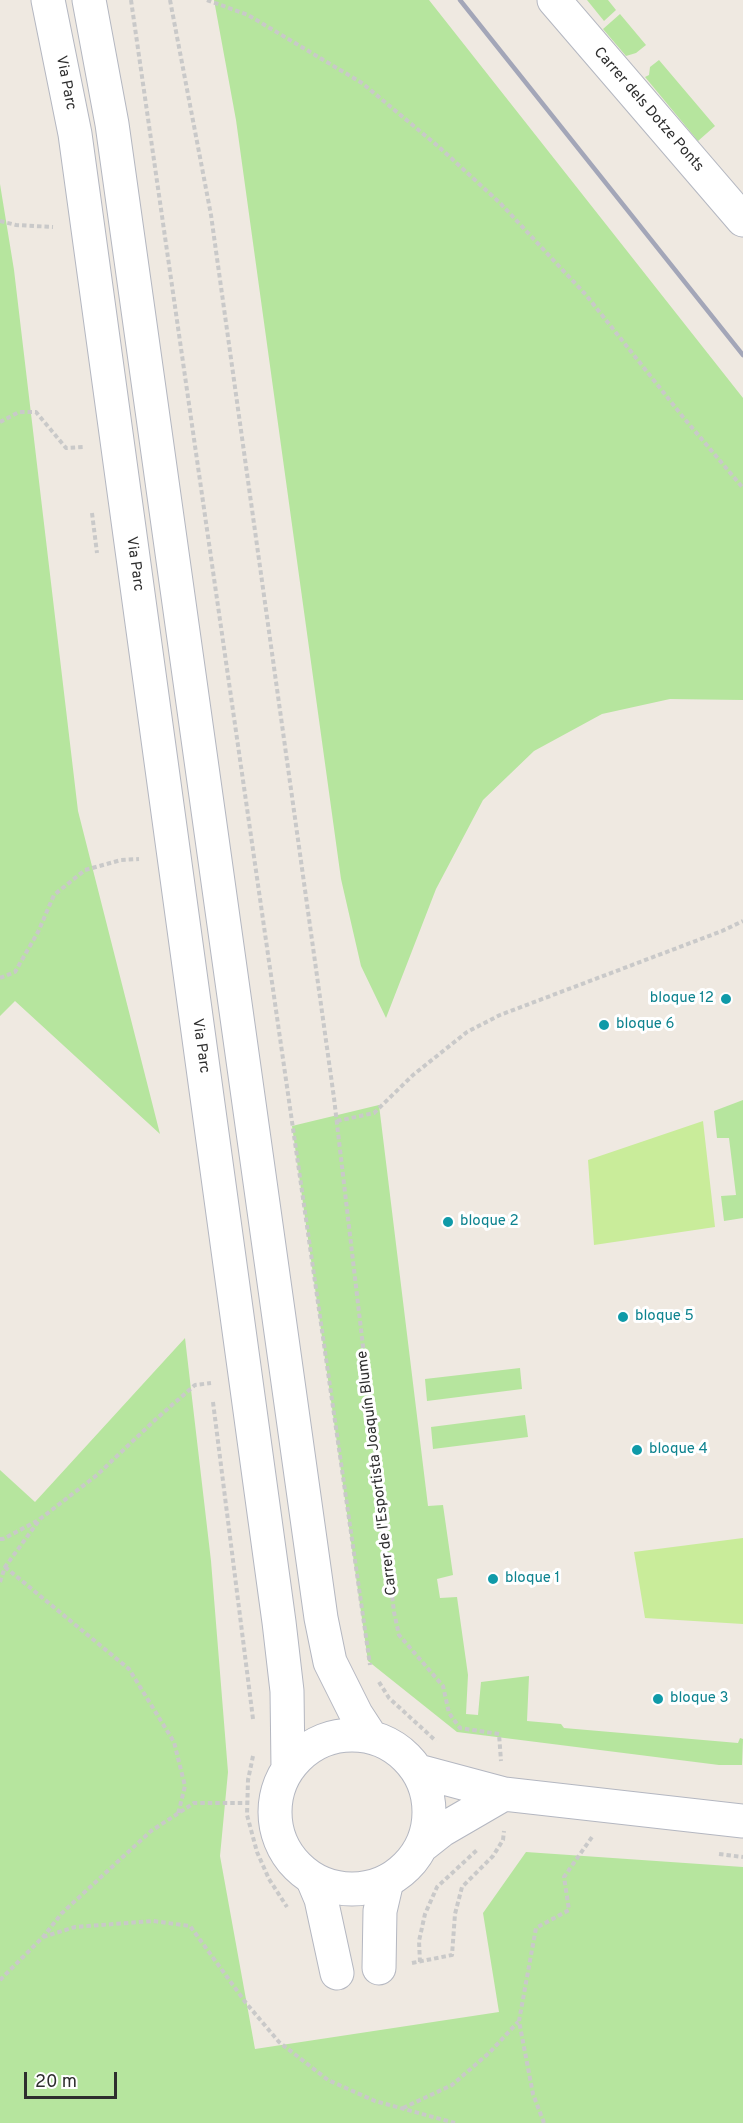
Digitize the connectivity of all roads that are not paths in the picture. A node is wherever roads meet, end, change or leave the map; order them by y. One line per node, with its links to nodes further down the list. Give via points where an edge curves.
1 (48, 0): 6 (main road, Via Parc, via 75,134 279,1622 287,1691)
2 (89, 0): 5 (main road, via 112,124 321,1618 330,1662)
3 (554, 0): 4 (main road, Carrer dels Dotze Ponts)
4 (743, 220)
5 (371, 1737): 6 (main road, via 348,1735 325,1740 304,1751); 7 (main road, via 390,1744)
6 (288, 1768): 11 (main road, via 278,1791 274,1817 280,1842 293,1863)
7 (418, 1771): 8 (main road); 10 (main road, via 430,1808)
8 (494, 1799): 9 (main road); 10 (main road)
9 (743, 1821)
10 (423, 1845): 12 (main road, via 408,1866)
11 (313, 1880): 12 (main road, via 338,1888 363,1889); 14 (main road)
12 (387, 1881): 13 (main road, via 380,1911)
13 (379, 1968)
14 (337, 1973)

